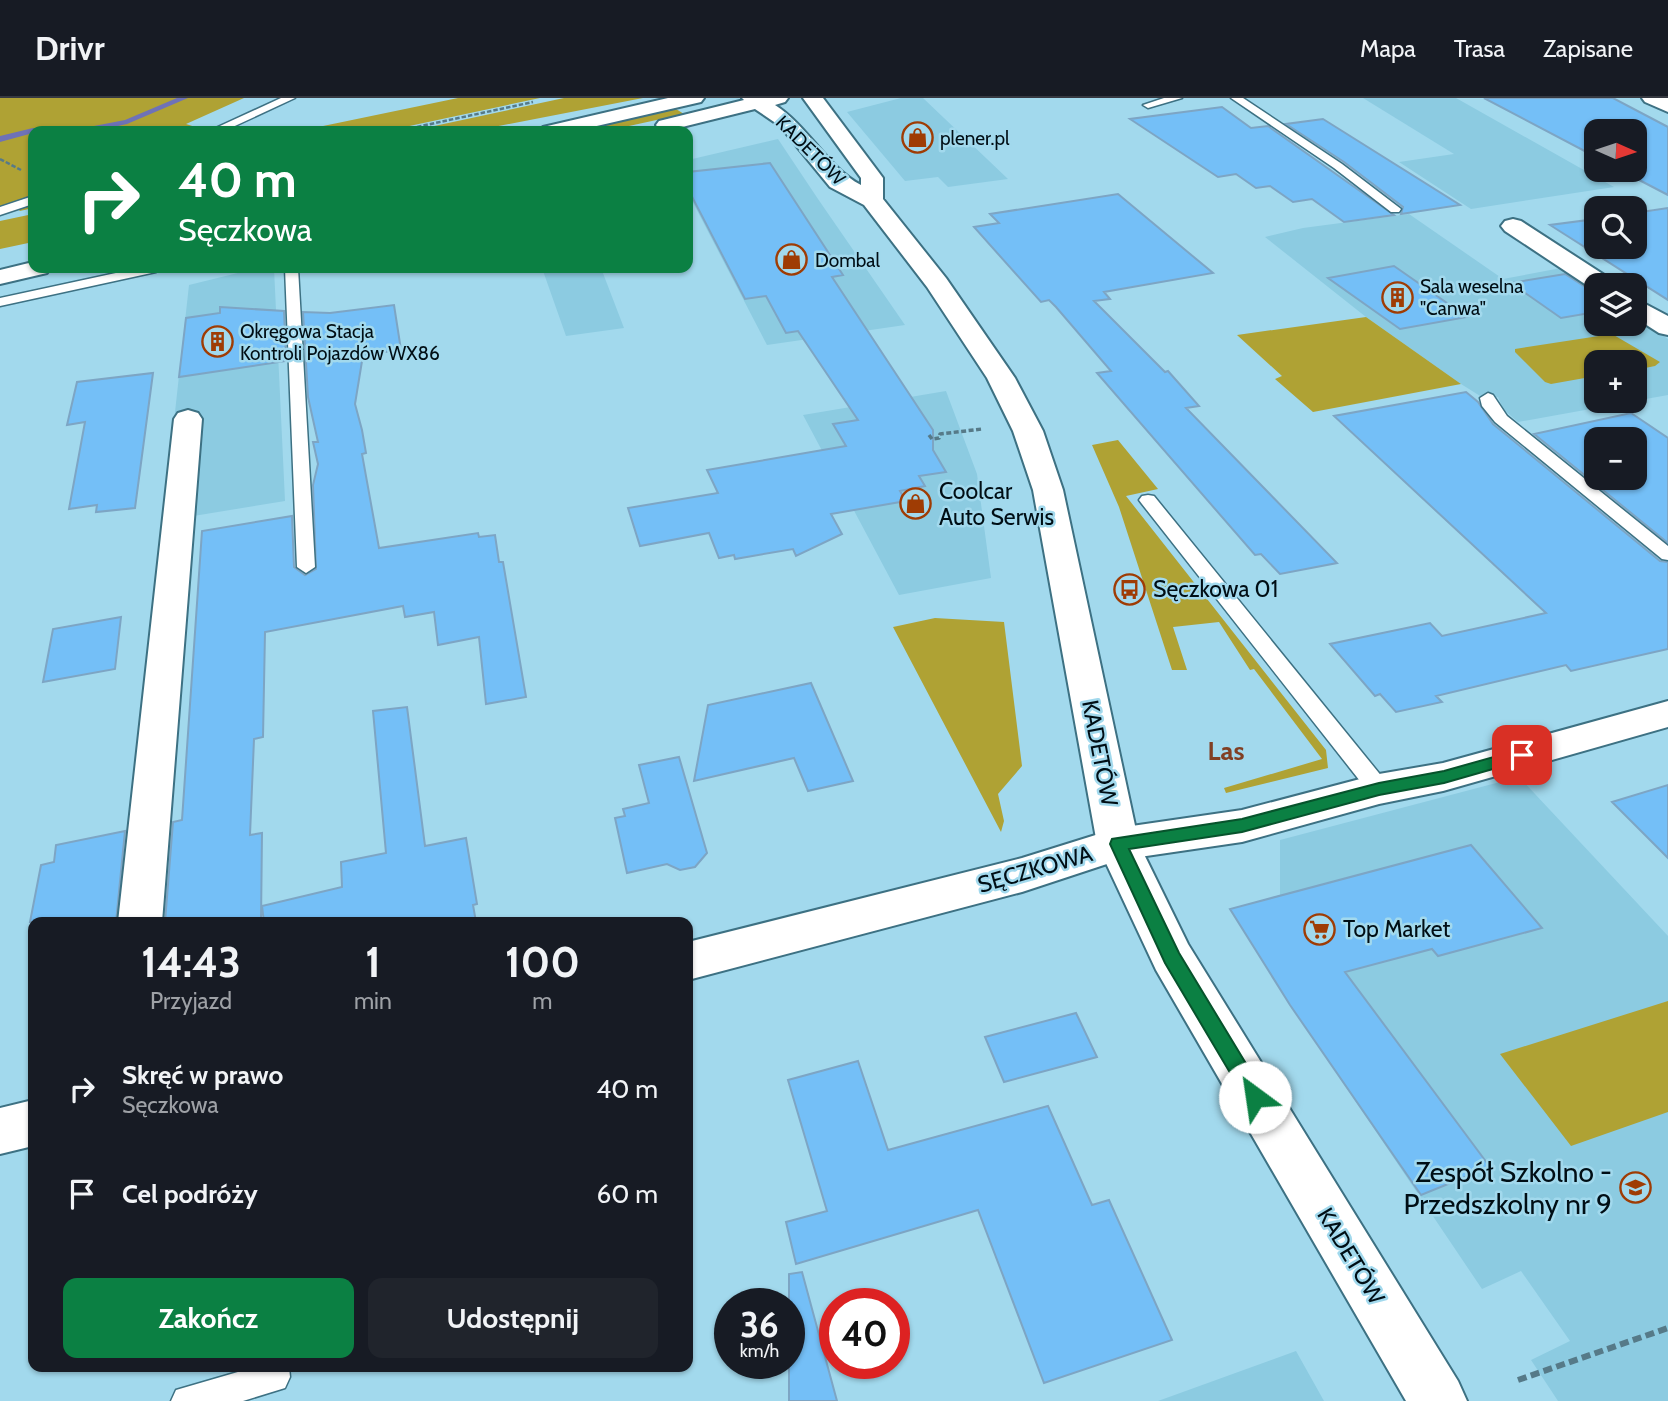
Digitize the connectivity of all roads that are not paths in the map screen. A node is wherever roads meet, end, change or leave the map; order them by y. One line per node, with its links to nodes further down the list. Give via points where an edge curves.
1 (290, 98): 10 (lane)
2 (694, 98): 11 (street)
3 (813, 98): 13 (street, KADETÓW, via 872,178)
4 (1177, 98): 8 (lane)
5 (1236, 98): 15 (lane)
6 (1652, 98): 9 (street)
7 (764, 100): 12 (street); 13 (street, KADETÓW, via 805,139 838,182)
8 (1148, 104)
9 (1668, 106)
10 (226, 126)
11 (572, 126)
12 (657, 126)
13 (872, 200): 35 (street, KADETÓW, via 937,283 1001,378 1028,431 1048,490)
14 (28, 202): 16 (lane)
15 (1395, 209)
16 (0, 211)
17 (1513, 226): 23 (street)
18 (28, 251): 19 (street)
19 (0, 258)
20 (28, 270): 24 (street)
21 (133, 273): 25 (lane)
22 (291, 273): 32 (lane)
23 (1585, 273)
24 (0, 277)
25 (0, 302)
26 (1647, 314): 27 (street)
27 (1668, 327)
28 (1488, 398): 31 (lane, via 1501,419)
29 (188, 419): 36 (street)
30 (1148, 500): 34 (lane)
31 (1668, 555)
32 (306, 567)
33 (1668, 714): 34 (street, SĘCZKOWA, via 1444,777)
34 (1379, 789): 35 (street, SĘCZKOWA, via 1242,826)
35 (1118, 844): 37 (street, SĘCZKOWA, via 1022,875); 42 (street, KADETÓW, via 1172,957)
36 (140, 917)
37 (693, 960)
38 (28, 1124): 39 (street)
39 (0, 1131)
40 (274, 1372): 41 (lane, via 274,1377)
41 (187, 1401)
42 (1438, 1401)

